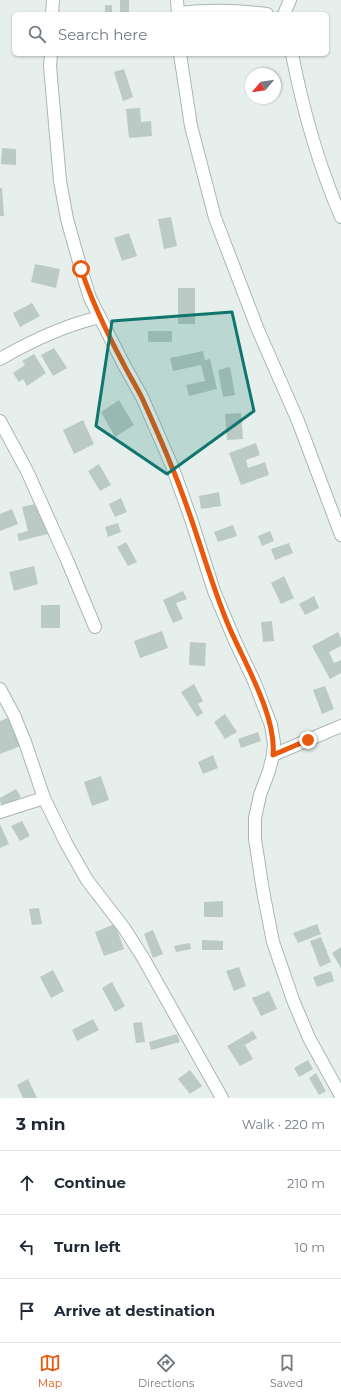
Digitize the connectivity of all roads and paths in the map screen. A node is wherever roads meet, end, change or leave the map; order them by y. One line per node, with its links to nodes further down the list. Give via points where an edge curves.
1 (53, 0): 4 (street)
2 (177, 0): 5 (street)
3 (290, 0): 8 (street)
4 (52, 12)
5 (178, 12)
6 (195, 12): 7 (street)
7 (249, 12)
8 (285, 12)
9 (50, 56): 13 (street, via 60,181 67,218 90,298)
10 (180, 56): 16 (street, via 191,126 215,218 258,330 298,421)
11 (292, 56): 12 (street, via 300,96 316,152)
12 (341, 217)
13 (100, 317): 14 (street, via 55,332); 20 (street, via 142,397 172,466 214,591 271,725)
14 (0, 359)
15 (0, 421): 17 (street, via 30,477)
16 (341, 535)
17 (95, 627)
18 (0, 689): 21 (street, via 25,742)
19 (341, 726): 20 (street)
20 (273, 755): 23 (street, via 255,818 255,838 264,898 273,942 293,1000 308,1038)
21 (44, 798): 22 (street); 24 (street, via 87,880 142,956)
22 (0, 812)
23 (341, 1096)
24 (222, 1098)

